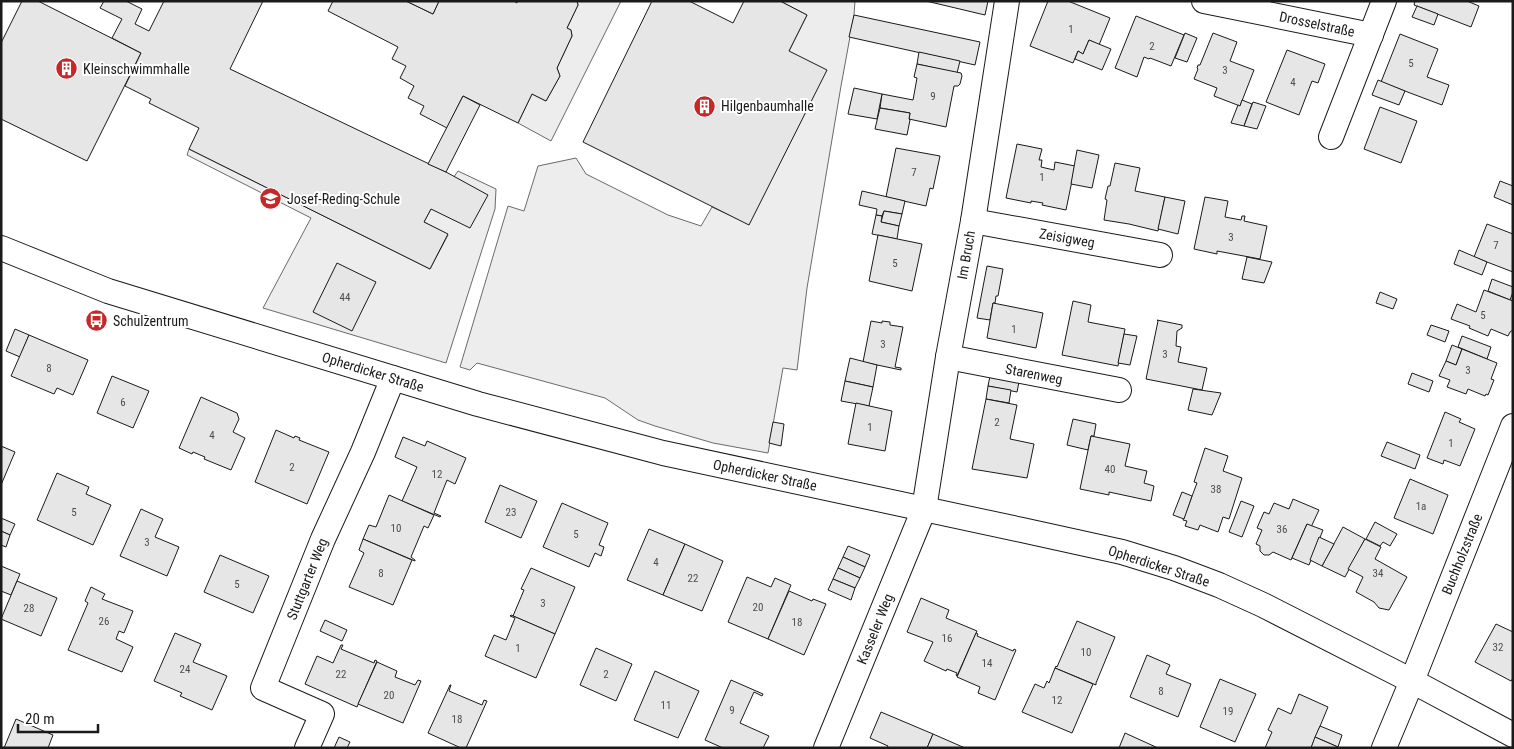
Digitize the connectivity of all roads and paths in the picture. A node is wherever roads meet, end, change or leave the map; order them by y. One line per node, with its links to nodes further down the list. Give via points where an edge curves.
1 (1007, 1): 6 (street, Im Bruch)
2 (1204, 1): 4 (street, Drosselstraße)
3 (1384, 1): 4 (street)
4 (1371, 35): 5 (street)
5 (1331, 137)
6 (973, 221): 8 (street, Zeisigweg); 9 (street, Im Bruch)
7 (1, 248): 10 (street, Opherdicker Straße, via 108,291)
8 (1160, 256)
9 (948, 357): 11 (street, Starenweg); 13 (street, Im Bruch)
10 (393, 378): 13 (street, Opherdicker Straße, via 663,453); 16 (street, Stuttgarter Weg, via 263,688 322,714)
11 (1119, 390)
12 (1513, 426): 14 (street, Buchholzstraße)
13 (924, 509): 14 (street, Opherdicker Straße, via 1122,552 1174,568 1263,605); 17 (street, Kasseler Weg)
14 (1412, 681): 15 (street, Opherdicker Straße); 18 (street, Buchholzstraße)
15 (1513, 735)
16 (307, 748)
17 (826, 748)
18 (1384, 748)

